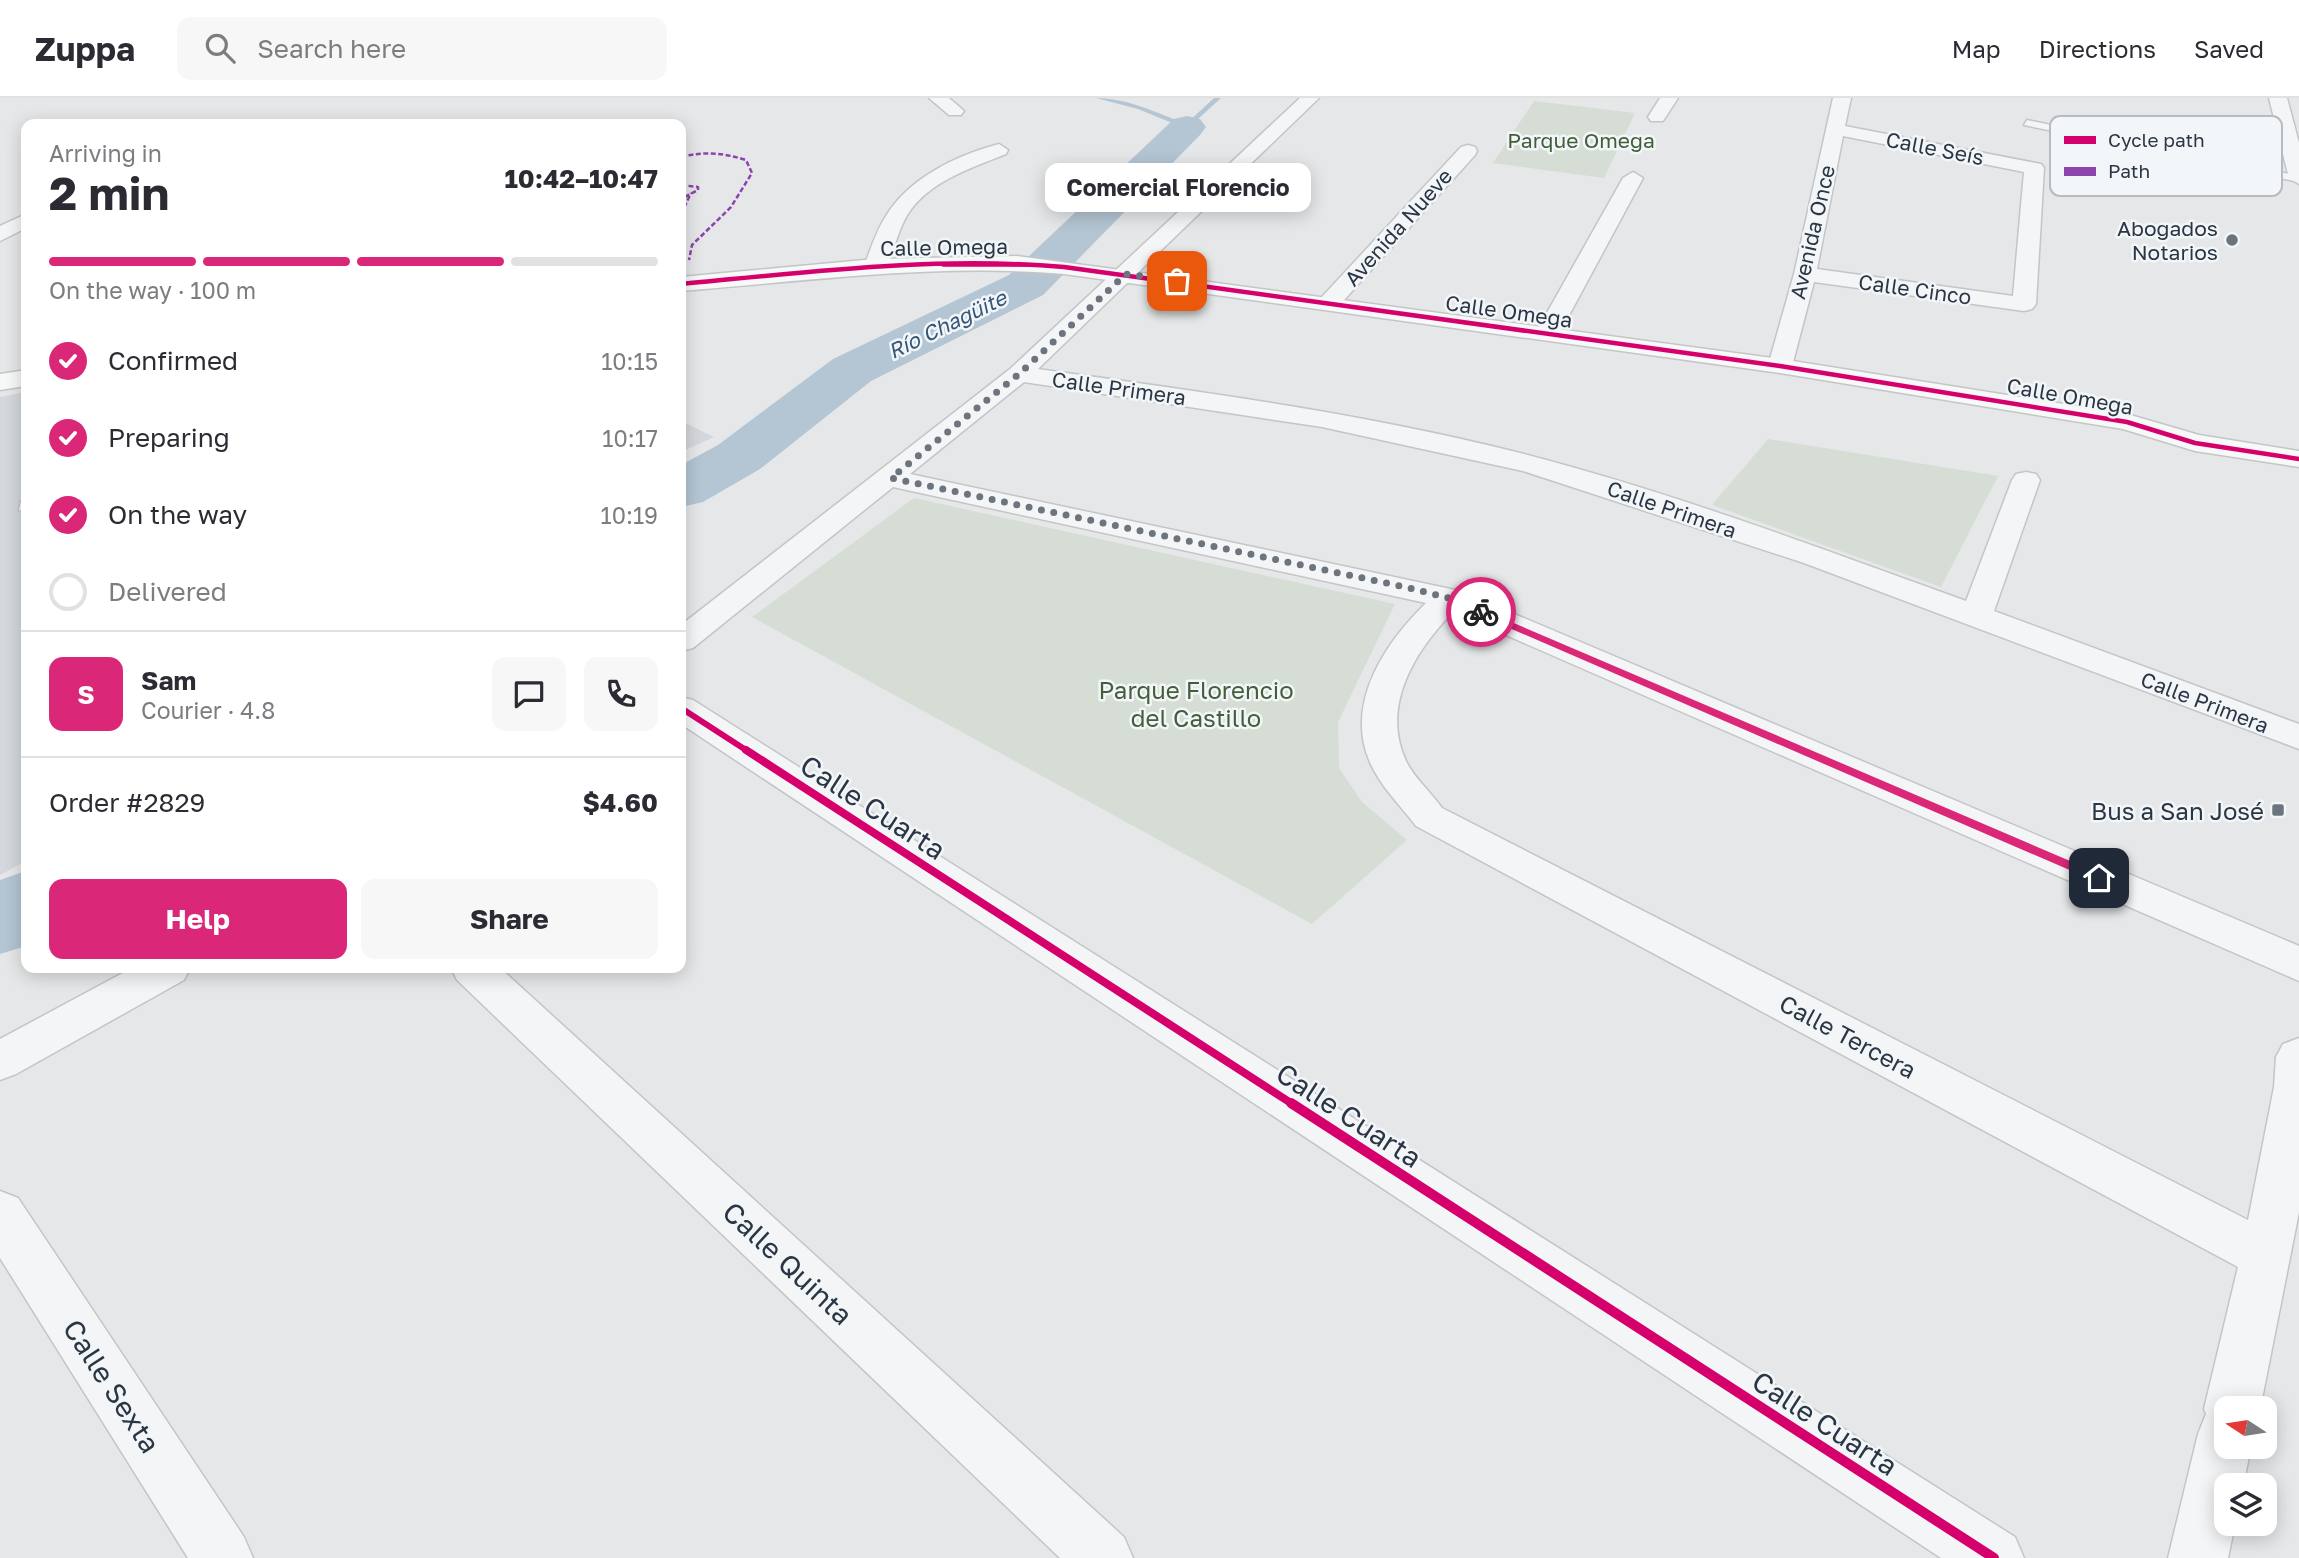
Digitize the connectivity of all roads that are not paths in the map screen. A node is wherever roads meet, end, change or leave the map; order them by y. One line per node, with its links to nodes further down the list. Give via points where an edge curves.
1 (938, 98): 6 (street)
2 (1310, 98): 18 (street)
3 (1669, 98): 7 (street)
4 (1842, 98): 10 (street, Avenida Once)
5 (2278, 98): 14 (street)
6 (955, 111)
7 (1657, 117)
8 (2027, 123): 9 (lane)
9 (2050, 128)
10 (1835, 129): 19 (street, Avenida Once); 24 (street, Calle Seís, via 2034,167)
11 (999, 150): 17 (street, via 940,175 914,192 895,217)
12 (1468, 151): 23 (street, Avenida Nueve)
13 (1633, 178): 25 (street)
14 (2299, 178)
15 (21, 213): 16 (street)
16 (0, 234)
17 (875, 266): 18 (street, Calle Omega, via 1017,263); 21 (street, Calle Omega)
18 (1126, 274): 23 (street, Calle Omega); 27 (street)
19 (1805, 274): 24 (street, Calle Cinco); 26 (street, Avenida Once)
20 (686, 277): 21 (street, Calle Omega)
21 (708, 279): 22 (street, Calle Omega)
22 (686, 283)
23 (1328, 304): 25 (street, Calle Omega)
24 (2024, 304)
25 (1547, 334): 26 (street, Calle Omega)
26 (1780, 366): 30 (street, Calle Omega)
27 (1019, 374): 33 (street); 36 (street, Calle Primera, via 1172,395 1500,457 1629,494)
28 (21, 379): 29 (street)
29 (0, 382)
30 (2127, 422): 31 (street, Calle Omega, via 2176,419); 32 (street, Calle Omega, via 2195,443)
31 (2299, 435)
32 (2299, 459)
33 (891, 478): 35 (street); 37 (street)
34 (2026, 480): 36 (street)
35 (1449, 598): 40 (street); 46 (street, Calle Tercera, via 1420,626 1387,677 1379,718 1388,760 1429,817)
36 (1976, 616): 39 (street, Calle Primera)
37 (686, 637)
38 (686, 711): 51 (street, Calle Cuarta)
39 (2299, 737)
40 (2299, 964)
41 (160, 973): 44 (street)
42 (477, 973): 50 (street, Calle Quinta)
43 (2299, 1057): 46 (street)
44 (0, 1060)
45 (0, 1214): 49 (street, Calle Sexta)
46 (2266, 1256): 47 (street)
47 (2235, 1396)
48 (2220, 1460): 52 (street)
49 (223, 1558)
50 (1103, 1558)
51 (1994, 1558)
52 (2198, 1558)

